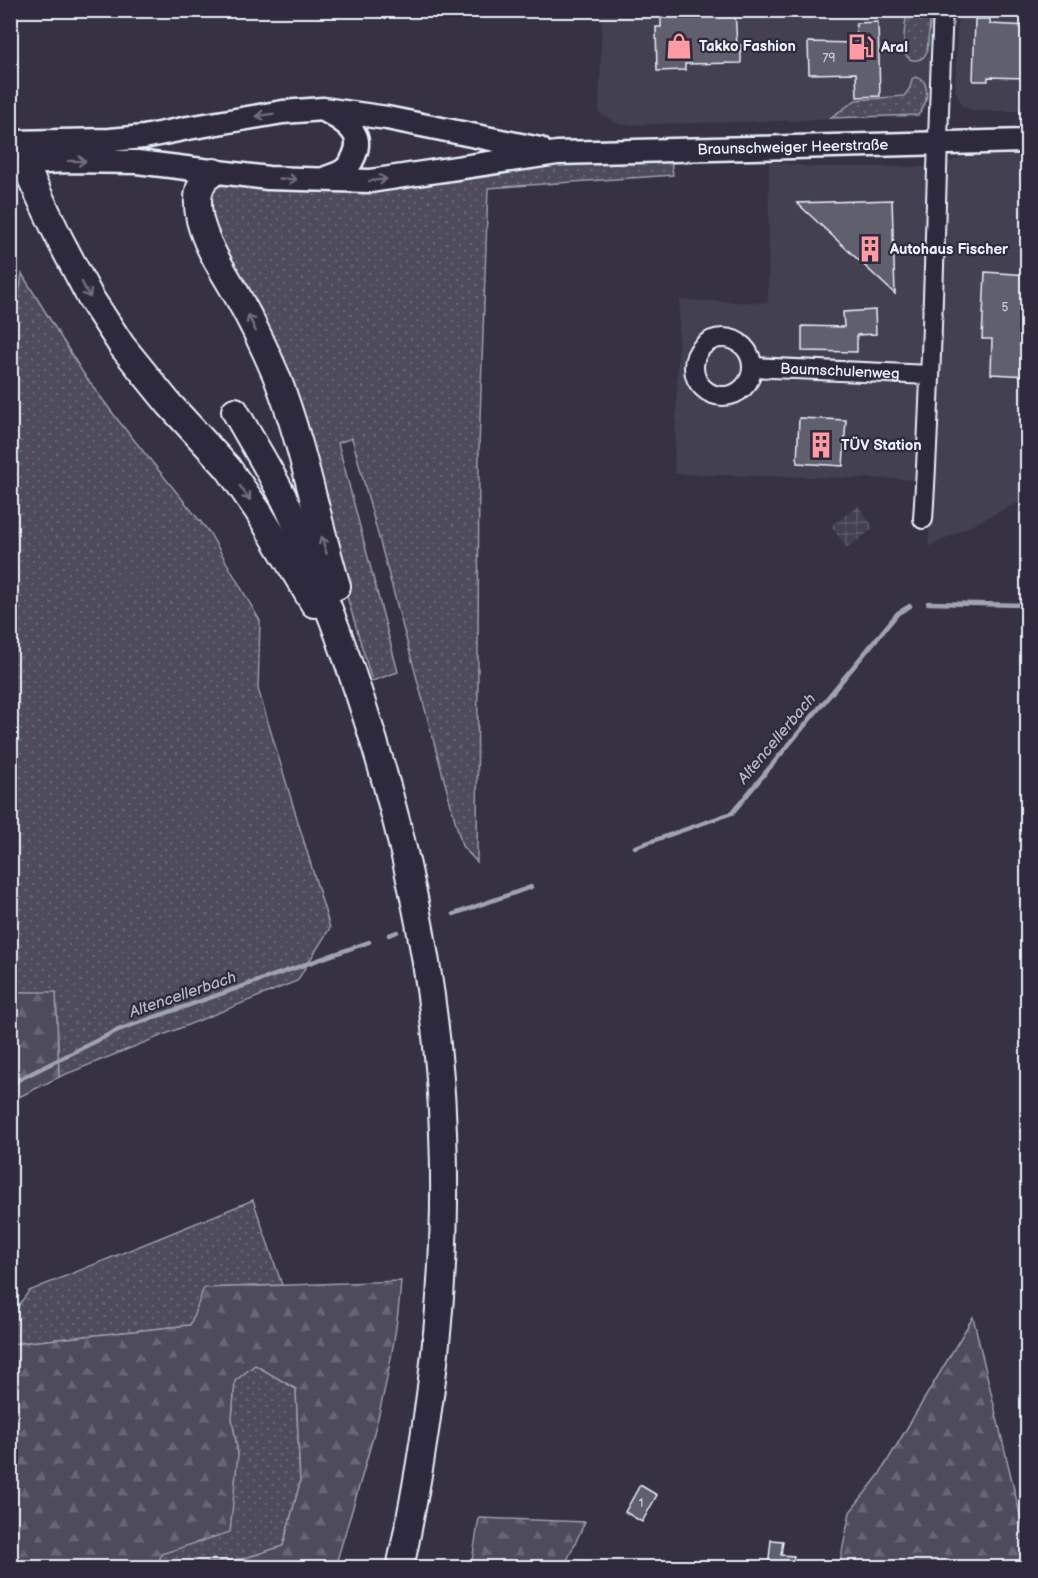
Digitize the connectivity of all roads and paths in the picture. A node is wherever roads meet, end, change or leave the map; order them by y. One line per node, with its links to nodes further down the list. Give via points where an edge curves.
1 (943, 10): 4 (street)
2 (323, 109): 5 (main road); 6 (main road, one-way to 6, via 283,112); 8 (main road, via 350,128 356,136 356,148 343,171)
3 (1028, 141): 4 (main road, Braunschweiger Heerstraße)
4 (937, 143): 5 (main road, Braunschweiger Heerstraße); 10 (street)
5 (557, 153): 8 (main road, one-way to 5, via 370,181)
6 (13, 156): 7 (main road, one-way to 7, via 137,162); 13 (highway, one-way to 13, via 29,174 90,297 169,404 228,468)
7 (214, 172): 8 (main road, one-way to 8); 14 (highway, one-way to 7, via 373,691 325,546 295,432 272,367 216,259 200,218 198,192 202,182)
8 (320, 180)
9 (752, 367): 10 (street, Baumschulenweg)
10 (930, 375): 12 (street)
11 (235, 411): 13 (highway, via 290,511)
12 (923, 519)
13 (345, 656): 14 (highway)
14 (368, 721): 15 (highway, via 417,919 438,1059 443,1132 444,1218 434,1374)
15 (400, 1568)

